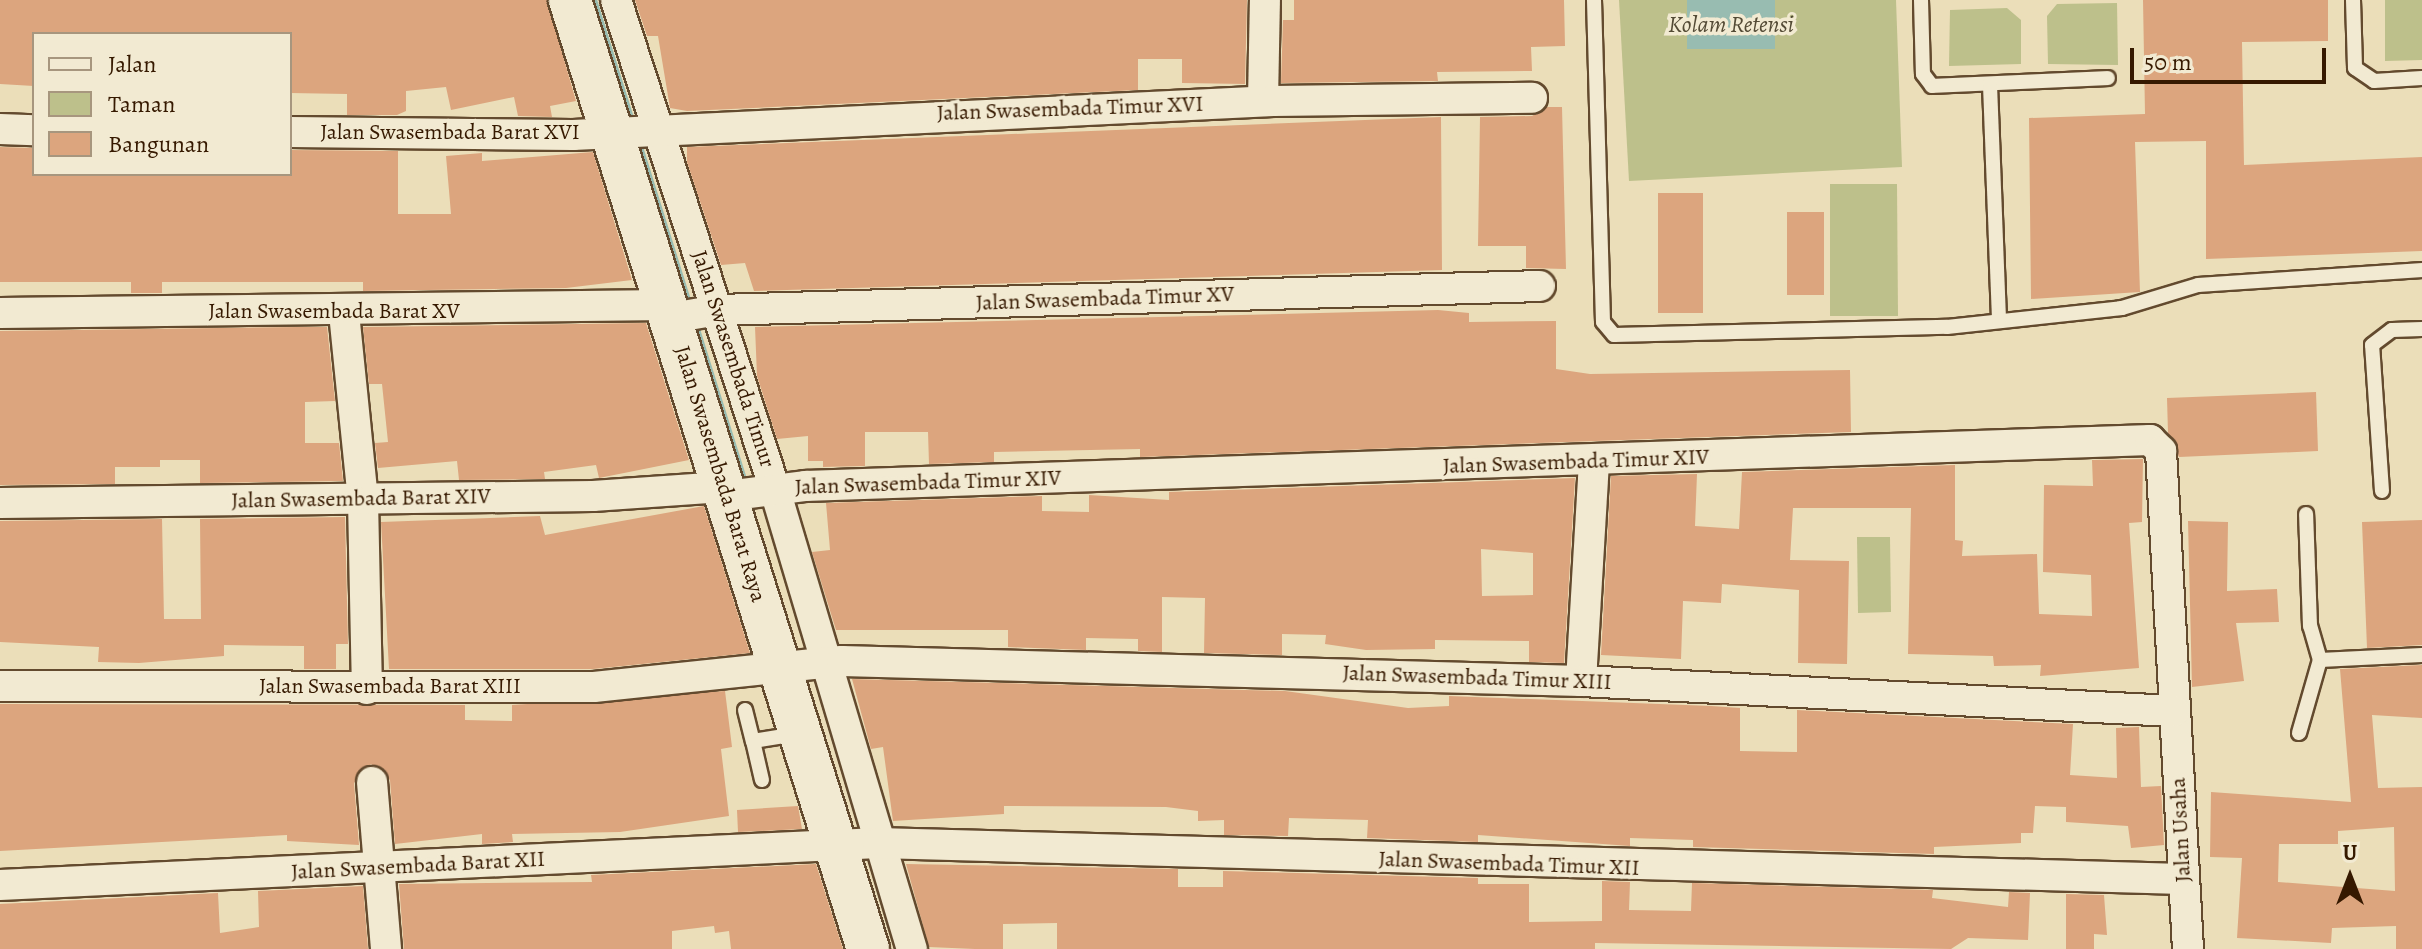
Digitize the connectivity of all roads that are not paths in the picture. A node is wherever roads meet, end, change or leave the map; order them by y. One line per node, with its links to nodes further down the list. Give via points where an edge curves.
1 (570, 0): 15 (street, Jalan Swasembada Barat Raya)
2 (616, 0): 15 (street, Jalan Swasembada Timur)
3 (1265, 0): 11 (street)
4 (1594, 0): 22 (lane, via 1608,330 1624,336)
5 (1921, 0): 9 (lane, via 1927,82)
6 (2353, 0): 8 (lane, via 2355,68 2374,81)
7 (2108, 78): 9 (lane)
8 (2422, 78)
9 (1990, 85): 22 (lane)
10 (1532, 98): 11 (street, Jalan Swasembada Timur XVI)
11 (1263, 101): 15 (street, Jalan Swasembada Timur XVI)
12 (0, 129): 13 (street)
13 (32, 130)
14 (292, 132): 15 (street, Jalan Swasembada Barat XVI)
15 (634, 132): 18 (street, Jalan Swasembada Timur); 21 (street, Jalan Swasembada Barat Raya)
16 (2422, 270): 22 (lane, via 2198,285 2122,308)
17 (1540, 286): 18 (street, Jalan Swasembada Timur XV)
18 (716, 310): 21 (street, Jalan Swasembada Timur XV); 26 (street, Jalan Swasembada Timur)
19 (0, 313): 20 (street, Jalan Swasembada Barat XV)
20 (344, 313): 21 (street, Jalan Swasembada Barat XV); 27 (street)
21 (671, 314): 26 (street, Jalan Swasembada Barat Raya)
22 (1999, 321)
23 (2422, 329): 25 (lane, via 2392,330 2372,345)
24 (1594, 462): 26 (street, Jalan Swasembada Timur XIV); 33 (street); 37 (street, Jalan Swasembada Timur XIV, via 2155,441)
25 (2382, 491)
26 (744, 492): 27 (street, Jalan Swasembada Barat XIV); 32 (street, Jalan Swasembada Barat Raya)
27 (363, 500): 28 (street, Jalan Swasembada Barat XIV); 35 (street)
28 (0, 503)
29 (2306, 514): 31 (lane, via 2310,626)
30 (2422, 655): 31 (lane)
31 (2320, 660): 39 (lane)
32 (803, 663): 33 (street, Jalan Swasembada Timur XIII); 35 (street, Jalan Swasembada Barat XIII, via 625,685); 38 (street, Jalan Swasembada Barat Raya); 43 (street)
33 (1581, 681): 37 (street, Jalan Swasembada Timur XIII)
34 (0, 686): 35 (street, Jalan Swasembada Barat XIII)
35 (367, 689)
36 (745, 710): 40 (lane)
37 (2174, 711): 45 (street, Jalan Usaha)
38 (800, 733): 40 (lane); 43 (street, Jalan Swasembada Barat Raya)
39 (2299, 733)
40 (753, 741): 41 (lane)
41 (762, 780)
42 (372, 782): 44 (street)
43 (857, 844): 44 (street, Jalan Swasembada Barat XII); 45 (street, Jalan Swasembada Timur XII); 48 (street, Jalan Swasembada Barat Raya); 49 (street)
44 (382, 869): 46 (street, Jalan Swasembada Barat XII); 47 (street)
45 (2183, 879): 50 (street, Jalan Usaha)
46 (0, 885)
47 (386, 949)
48 (868, 949)
49 (912, 949)
50 (2188, 949)

